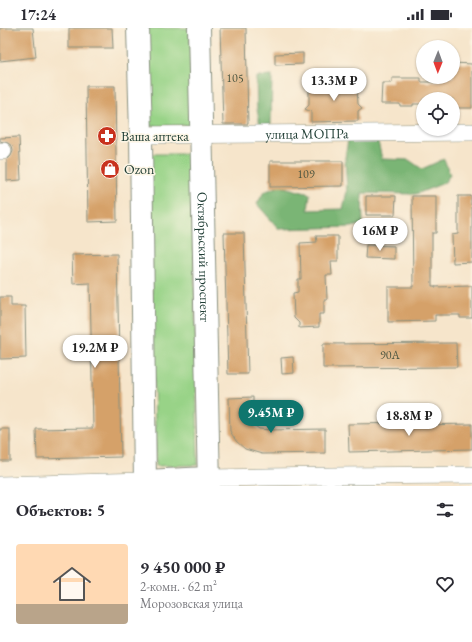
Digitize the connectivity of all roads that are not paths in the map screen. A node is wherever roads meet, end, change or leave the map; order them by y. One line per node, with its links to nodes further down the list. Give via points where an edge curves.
1 (138, 28): 5 (main road)
2 (199, 28): 4 (main road, Октябрьский проспект)
3 (472, 132): 4 (street, улица МОПРа)
4 (201, 134): 5 (street, улица МОПРа); 7 (main road, Октябрьский проспект)
5 (141, 135): 8 (main road)
6 (472, 475): 7 (street, via 330,476)
7 (208, 482): 8 (main road)
8 (145, 483): 9 (street)
9 (0, 485)

